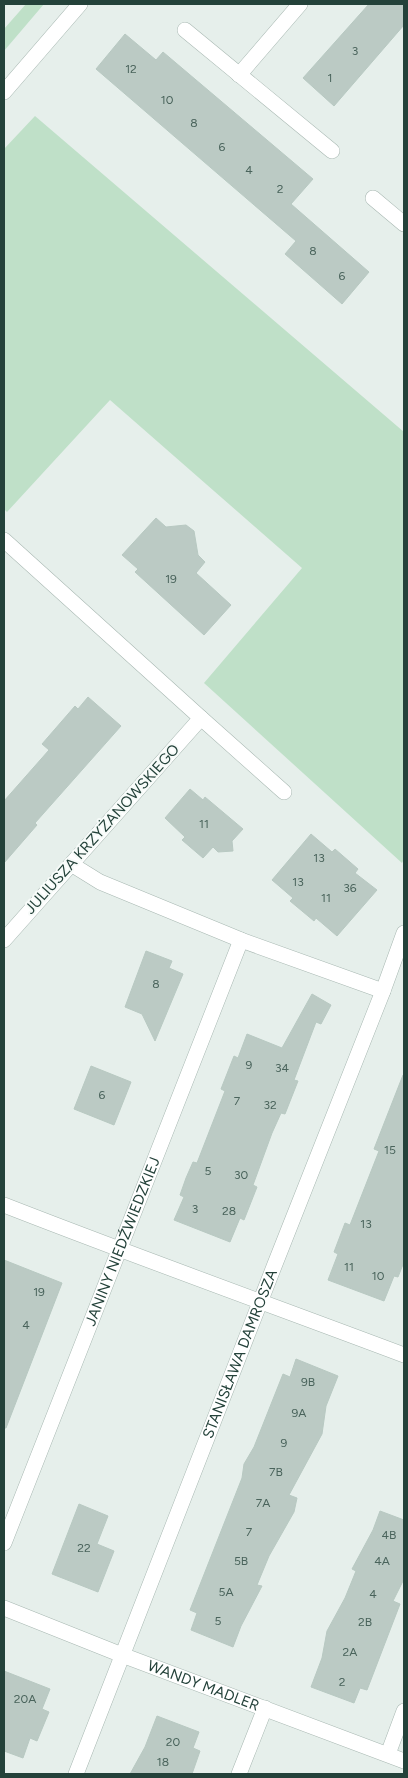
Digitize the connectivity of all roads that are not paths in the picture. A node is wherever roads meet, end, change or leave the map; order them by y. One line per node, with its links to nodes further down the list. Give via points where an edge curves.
1 (80, 4): 5 (street)
2 (300, 4): 4 (street)
3 (185, 30): 4 (street)
4 (239, 75): 6 (street)
5 (4, 92)
6 (332, 152)
7 (374, 198): 8 (street)
8 (404, 224)
9 (4, 540): 10 (street)
10 (201, 718): 11 (street); 12 (street, JULIUSZA KRZYŻANOWSKIEGO)
11 (284, 792)
12 (70, 864): 14 (street, JULIUSZA KRZYŻANOWSKIEGO); 15 (street, via 100,882)
13 (404, 933): 16 (street, STANISŁAWA DAMROSZA)
14 (4, 940)
15 (241, 940): 16 (street); 18 (street, JANINY NIEDŹWIEDZKIEJ)
16 (384, 991): 19 (street, STANISŁAWA DAMROSZA)
17 (4, 1205): 18 (street)
18 (120, 1250): 19 (street); 21 (street, JANINY NIEDŹWIEDZKIEJ)
19 (261, 1301): 20 (street); 23 (street, STANISŁAWA DAMROSZA)
20 (404, 1355)
21 (4, 1543)
22 (4, 1608): 23 (street, WANDY MADLER)
23 (122, 1655): 24 (street, WANDY MADLER); 28 (street, STANISŁAWA DAMROSZA)
24 (264, 1708): 26 (street, WANDY MADLER); 29 (street)
25 (404, 1711): 26 (street)
26 (388, 1754): 27 (street, WANDY MADLER)
27 (404, 1761)
28 (76, 1774)
29 (239, 1774)

